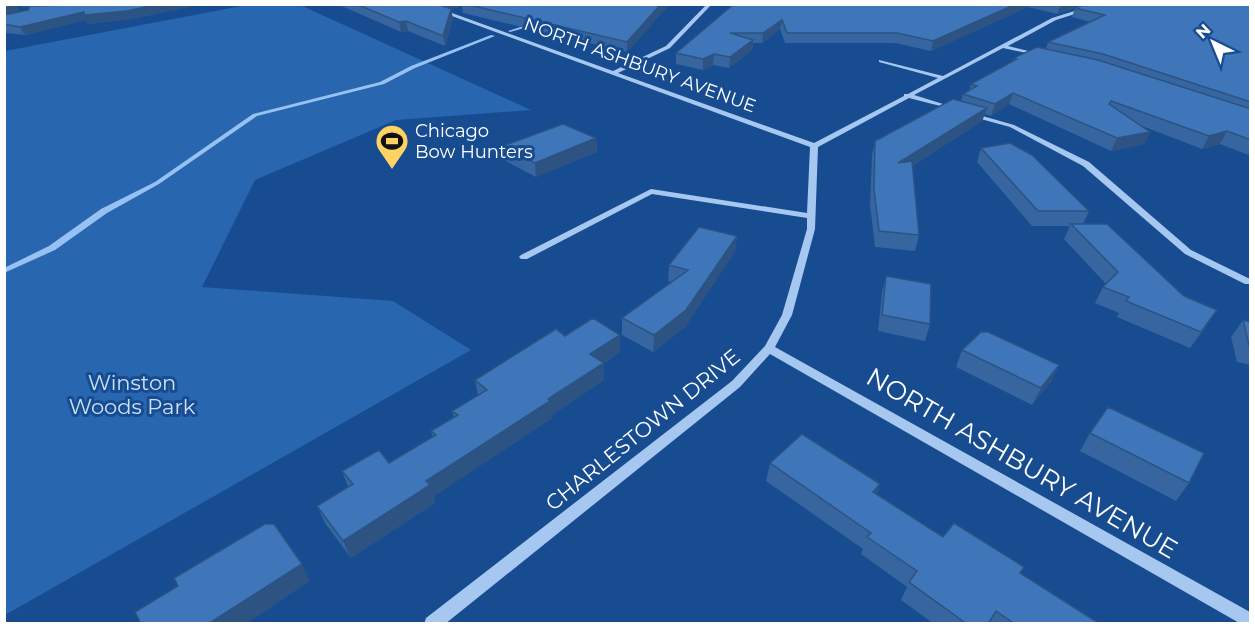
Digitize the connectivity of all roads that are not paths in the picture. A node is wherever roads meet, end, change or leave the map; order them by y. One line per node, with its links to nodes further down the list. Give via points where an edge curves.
1 (420, 4): 5 (street, NORTH ASHBURY AVENUE)
2 (710, 4): 9 (street, via 668,47)
3 (1104, 4): 6 (street, via 1054,19)
4 (459, 11): 5 (street)
5 (448, 14): 9 (street, NORTH ASHBURY AVENUE)
6 (1002, 46): 7 (street); 10 (street)
7 (1042, 56)
8 (881, 61): 10 (street)
9 (612, 74): 12 (street, NORTH ASHBURY AVENUE)
10 (941, 77): 11 (street)
11 (906, 95): 12 (street); 15 (street, via 1012,126 1086,164 1188,252)
12 (814, 146): 13 (street, CHARLESTOWN DRIVE)
13 (811, 216): 14 (street, via 651,190); 16 (street, CHARLESTOWN DRIVE, via 811,229 787,315)
14 (524, 257)
15 (1248, 282)
16 (769, 348): 17 (street, NORTH ASHBURY AVENUE); 18 (street, CHARLESTOWN DRIVE, via 736,384)
17 (1251, 620)
18 (432, 624)

